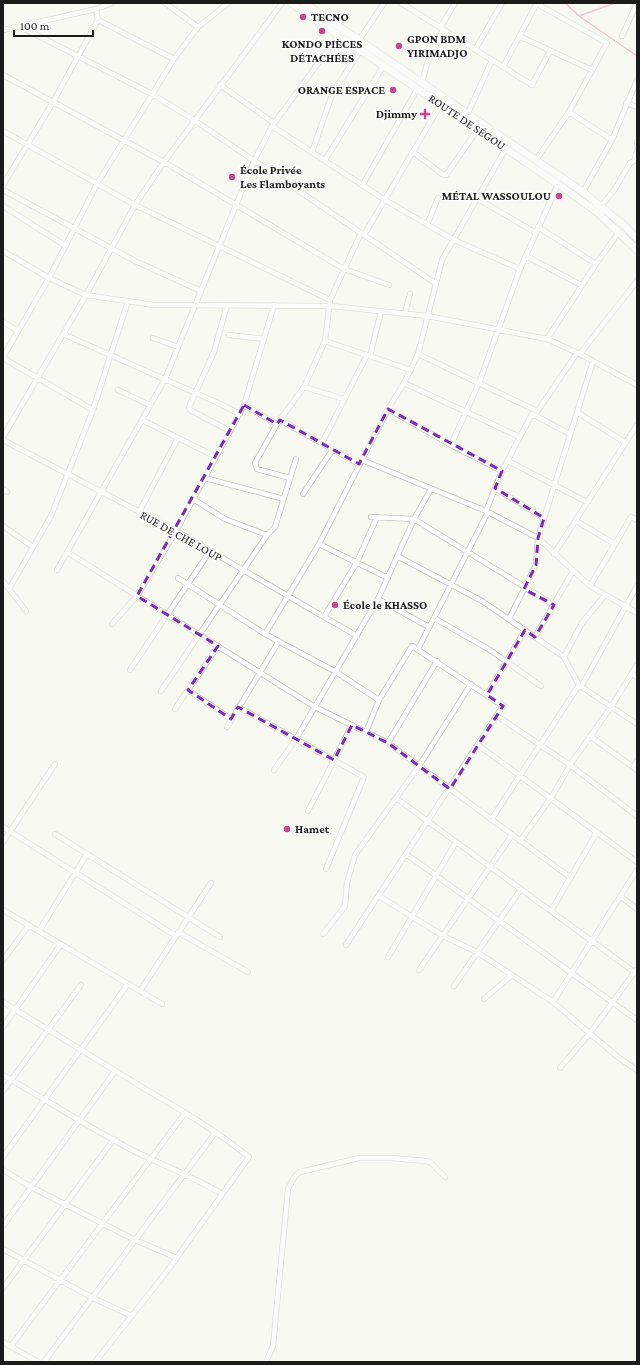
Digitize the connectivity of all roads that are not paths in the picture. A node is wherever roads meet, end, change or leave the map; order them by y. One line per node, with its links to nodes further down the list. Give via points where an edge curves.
1 (112, 3): 13 (street)
2 (165, 3): 16 (street)
3 (228, 3): 16 (street)
4 (282, 3): 34 (street)
5 (291, 3): 19 (highway, ROUTE DE SÉGOU)
6 (304, 3): 22 (highway, ROUTE DE SÉGOU)
7 (384, 3): 22 (street)
8 (401, 3): 17 (street)
9 (455, 3): 17 (street)
10 (502, 3): 24 (street)
11 (537, 3): 20 (street); 31 (street, via 607,43)
12 (637, 3): 21 (street)
13 (96, 9): 14 (street); 15 (street)
14 (98, 20): 26 (street); 27 (street)
15 (19, 26): 18 (street); 26 (street)
16 (198, 27): 27 (street)
17 (442, 29): 24 (street); 35 (street)
18 (3, 30)
19 (339, 35): 23 (highway, ROUTE DE SÉGOU); 44 (street)
20 (519, 36): 25 (street); 30 (street)
21 (622, 36)
22 (359, 40): 35 (highway, ROUTE DE SÉGOU)
23 (361, 50): 29 (highway, ROUTE DE SÉGOU); 54 (street, via 333,92)
24 (475, 50): 28 (street)
25 (550, 52): 30 (street, via 532,85); 31 (street)
26 (78, 57): 36 (street); 37 (street)
27 (174, 59): 36 (street)
28 (492, 60): 30 (street); 42 (street)
29 (384, 65): 35 (highway, ROUTE DE SÉGOU); 56 (street)
30 (503, 67)
31 (592, 70): 41 (street)
32 (3, 75): 37 (street)
33 (637, 80): 38 (street)
34 (220, 85): 43 (street); 44 (street)
35 (420, 85): 39 (highway, ROUTE DE SÉGOU); 42 (highway, ROUTE DE SÉGOU); 61 (street)
36 (152, 94): 43 (street); 47 (street)
37 (53, 102): 47 (street); 50 (street)
38 (626, 103): 40 (street); 48 (street)
39 (441, 104): 45 (highway, ROUTE DE SÉGOU); 55 (street)
40 (637, 107)
41 (569, 112): 48 (street); 57 (street)
42 (468, 114): 57 (highway, ROUTE DE SÉGOU)
43 (194, 120): 58 (street); 59 (street)
44 (274, 124): 54 (street); 58 (street)
45 (478, 130): 52 (highway, ROUTE DE SÉGOU); 55 (street, via 446,175)
46 (3, 132): 50 (street)
47 (123, 140): 59 (street); 60 (street)
48 (612, 140): 65 (street)
49 (637, 142): 51 (street)
50 (26, 145): 60 (street); 63 (street)
51 (637, 146)
52 (506, 148): 62 (highway, ROUTE DE SÉGOU); 67 (street)
53 (637, 151): 72 (street, via 634,161 630,163 615,189)
54 (312, 152): 56 (street)
55 (413, 152): 68 (street)
56 (325, 160): 61 (street)
57 (536, 160): 65 (highway, ROUTE DE SÉGOU)
58 (254, 161): 70 (street); 78 (street)
59 (164, 162): 69 (street); 70 (street)
60 (97, 184): 69 (street); 75 (street)
61 (363, 184): 68 (street)
62 (558, 184): 74 (street); 76 (highway, ROUTE DE SÉGOU)
63 (3, 185)
64 (3, 190): 75 (street)
65 (583, 192): 72 (highway, ROUTE DE SÉGOU)
66 (438, 198): 73 (street)
67 (478, 199): 77 (street); 80 (street)
68 (385, 200): 73 (street); 78 (street)
69 (135, 205): 82 (street); 83 (street)
70 (236, 205): 82 (street); 88 (street)
71 (3, 206): 81 (street)
72 (601, 206): 79 (highway, ROUTE DE SÉGOU)
73 (427, 225): 80 (street)
74 (538, 227): 77 (street); 87 (street)
75 (75, 229): 81 (street); 83 (street)
76 (619, 232): 84 (highway, ROUTE DE SÉGOU); 87 (street)
77 (536, 233): 86 (street)
78 (363, 234): 88 (street); 92 (street)
79 (637, 239)
80 (454, 240): 89 (street); 92 (street, via 442,260)
81 (66, 246): 90 (street)
82 (219, 247): 95 (street); 98 (street)
83 (110, 248): 95 (street); 97 (street)
84 (637, 250)
85 (3, 251): 90 (street)
86 (526, 256): 89 (street); 94 (street)
87 (596, 264): 94 (street)
88 (344, 269): 93 (street); 98 (street)
89 (520, 269): 108 (street)
90 (49, 278): 97 (street); 109 (street)
91 (637, 280): 118 (street)
92 (435, 283): 106 (street)
93 (388, 285)
94 (582, 285): 114 (street)
95 (201, 291): 100 (street)
96 (410, 294): 105 (street)
97 (86, 295): 99 (street); 110 (street)
98 (330, 300): 103 (street)
99 (128, 301): 100 (street, via 154,305); 119 (street)
100 (195, 304): 101 (street); 116 (street)
101 (227, 305): 102 (street); 131 (street, via 214,352)
102 (274, 305): 103 (street); 113 (street)
103 (330, 306): 104 (street); 115 (street)
104 (381, 311): 105 (street); 120 (street)
105 (405, 313): 106 (street)
106 (428, 316): 108 (street); 117 (street)
107 (3, 322): 109 (street)
108 (498, 330): 114 (street); 127 (street)
109 (18, 331): 121 (street)
110 (63, 334): 119 (street); 124 (street)
111 (229, 335): 113 (street)
112 (153, 338): 116 (street)
113 (264, 339): 134 (street)
114 (547, 340): 118 (street)
115 (325, 341): 120 (street); 129 (street)
116 (178, 347): 125 (street)
117 (418, 354): 123 (street); 127 (street)
118 (578, 354): 122 (street); 140 (street)
119 (112, 355): 125 (street); 136 (street)
120 (368, 356): 123 (street); 132 (street)
121 (3, 358): 124 (street)
122 (593, 361): 128 (street); 138 (street)
123 (411, 370): 126 (street)
124 (38, 377): 136 (street); 147 (street)
125 (165, 379): 131 (street); 133 (street)
126 (404, 383): 135 (street); 137 (street)
127 (479, 383): 137 (street); 140 (street)
128 (637, 385)
129 (304, 387): 132 (street); 142 (street)
130 (118, 390): 133 (street)
131 (195, 392): 139 (street); 144 (street, via 190,410)
132 (344, 399): 150 (street)
133 (150, 405): 141 (street)
134 (244, 406): 139 (street); 142 (street)
135 (388, 409): 151 (street); 156 (street)
136 (93, 410): 158 (street)
137 (465, 411): 146 (street); 151 (street)
138 (578, 412): 145 (street); 149 (street)
139 (240, 414): 144 (street)
140 (536, 414): 145 (street); 146 (street, via 532,414)
141 (142, 420): 148 (street); 164 (street)
142 (279, 422): 150 (street); 160 (street, via 255,466 257,469)
143 (637, 425): 149 (street)
144 (230, 431): 153 (street)
145 (570, 434): 161 (street)
146 (520, 437): 155 (street)
147 (3, 438): 158 (street, RUE DE CHE LOUP)
148 (178, 438): 153 (street); 169 (street)
149 (626, 442): 168 (street)
150 (322, 443): 152 (street)
151 (451, 445): 157 (street)
152 (333, 449): 156 (street); 165 (street)
153 (216, 457): 159 (street)
154 (296, 459): 160 (street)
155 (508, 460): 157 (street); 161 (street)
156 (361, 462): 163 (street); 181 (street)
157 (502, 471): 162 (street)
158 (67, 474): 164 (street, RUE DE CHE LOUP); 183 (street, via 51,516)
159 (205, 478): 166 (street); 167 (street)
160 (290, 478): 167 (street)
161 (554, 485): 168 (street); 173 (street)
162 (495, 488): 170 (street); 173 (street)
163 (431, 489): 170 (street); 174 (street)
164 (101, 492): 169 (street, RUE DE CHE LOUP); 185 (street)
165 (303, 494)
166 (193, 499): 178 (street); 179 (street, via 225,518)
167 (284, 499): 179 (street, via 277,523)
168 (587, 502): 175 (street)
169 (139, 512): 178 (street, RUE DE CHE LOUP)
170 (487, 512): 180 (street); 186 (street)
171 (371, 517): 172 (street)
172 (377, 517): 174 (street); 189 (street)
173 (544, 518): 180 (street)
174 (414, 519): 186 (street); 188 (street)
175 (576, 520): 182 (street); 187 (street)
176 (637, 520): 182 (street, via 630,516)
177 (3, 526): 183 (street)
178 (176, 531): 184 (street, RUE DE CHE LOUP); 203 (street)
179 (267, 535): 191 (street)
180 (538, 538): 187 (street); 201 (street, via 536,564)
181 (319, 544): 189 (street); 204 (street)
182 (615, 544): 198 (street)
183 (33, 547): 200 (street)
184 (210, 551): 191 (street, RUE DE CHE LOUP); 196 (street)
185 (67, 552): 190 (street); 203 (street)
186 (468, 553): 197 (street); 201 (street)
187 (554, 554): 192 (street)
188 (397, 556): 194 (street); 197 (street)
189 (357, 562): 194 (street); 212 (street)
190 (57, 570)
191 (243, 570): 204 (street, RUE DE CHE LOUP); 206 (street)
192 (573, 571): 198 (street); 207 (street)
193 (178, 578): 196 (street)
194 (388, 578): 205 (street)
195 (3, 581): 200 (street)
196 (187, 585): 206 (street); 211 (street)
197 (452, 585): 213 (street); 214 (street)
198 (590, 586): 202 (street)
199 (637, 586): 208 (street)
200 (9, 588): 209 (street)
201 (524, 589): 207 (street); 214 (street)
202 (605, 595): 208 (street); 225 (street, via 582,623)
203 (137, 596): 211 (street); 215 (street)
204 (288, 596): 212 (street, RUE DE CHE LOUP); 218 (street)
205 (378, 599): 216 (street); 220 (street)
206 (220, 605): 218 (street); 219 (street)
207 (554, 605): 221 (street)
208 (625, 606): 210 (street); 236 (street)
209 (26, 610)
210 (637, 613)
211 (168, 615): 219 (street); 229 (street)
212 (324, 617): 220 (street, RUE DE CHE LOUP)
213 (434, 618): 216 (street); 227 (street)
214 (509, 619): 217 (street)
215 (112, 624)
216 (429, 627): 224 (street)
217 (525, 630): 221 (street); 227 (street)
218 (265, 634): 222 (street)
219 (199, 635): 223 (street); 238 (street)
220 (357, 636): 231 (street)
221 (535, 637): 225 (street)
222 (279, 641): 230 (street); 231 (street)
223 (218, 646): 230 (street); 237 (street)
224 (418, 649): 226 (street); 240 (street, via 412,646)
225 (564, 657): 236 (street)
226 (436, 661): 234 (street); 253 (street)
227 (506, 662): 235 (street); 239 (street)
228 (637, 665): 232 (street)
229 (130, 670)
230 (260, 672): 241 (street); 242 (street)
231 (336, 672): 240 (street); 242 (street)
232 (632, 674): 233 (street); 243 (street)
233 (637, 678)
234 (471, 684): 239 (street); 260 (street)
235 (541, 686)
236 (580, 686): 243 (street); 255 (street)
237 (188, 690): 244 (street); 246 (street)
238 (161, 691)
239 (487, 695): 245 (street, via 503,706)
240 (379, 700): 250 (street)
241 (238, 707): 246 (street); 252 (street)
242 (316, 707): 248 (street); 252 (street)
243 (611, 707): 247 (street); 251 (street)
244 (175, 709)
245 (497, 716): 254 (street); 255 (street)
246 (231, 719): 249 (street)
247 (637, 724)
248 (352, 725): 250 (street); 256 (street)
249 (227, 727)
250 (366, 732): 253 (street)
251 (590, 736): 259 (street); 261 (street)
252 (296, 739): 256 (street); 262 (street)
253 (388, 743): 260 (street)
254 (478, 745): 263 (street); 264 (street)
255 (540, 745): 259 (street); 263 (street)
256 (334, 760): 267 (street); 283 (street, via 364,777)
257 (637, 761): 261 (street)
258 (56, 764): 272 (street)
259 (570, 765): 266 (street); 268 (street)
260 (419, 766): 264 (street); 265 (street)
261 (635, 769)
262 (274, 770)
263 (520, 776): 266 (street); 269 (street)
264 (450, 789): 269 (street); 270 (street)
265 (396, 798): 270 (street); 302 (street, via 355,855 347,883 345,906)
266 (550, 798): 273 (street); 276 (street)
267 (308, 811)
268 (637, 816)
269 (491, 820): 275 (street)
270 (428, 821): 278 (street); 280 (street)
271 (3, 827): 272 (street)
272 (10, 832): 277 (street); 285 (street)
273 (597, 832): 281 (street); 287 (street)
274 (54, 834): 279 (street)
275 (512, 835): 276 (street); 282 (street)
276 (520, 841): 287 (street)
277 (3, 842)
278 (456, 842): 282 (street); 286 (street)
279 (87, 854): 285 (street); 297 (street)
280 (406, 854): 286 (street); 290 (street)
281 (637, 862)
282 (491, 867): 289 (street); 292 (street)
283 (326, 869)
284 (637, 870): 291 (street)
285 (76, 873): 300 (street); 301 (street)
286 (436, 876): 292 (street); 296 (street)
287 (571, 878): 295 (street)
288 (211, 883): 297 (street)
289 (521, 889): 295 (street); 298 (street)
290 (379, 896): 296 (street); 307 (street)
291 (620, 896): 293 (street); 305 (street)
292 (468, 899): 298 (street); 303 (street)
293 (637, 909)
294 (3, 910): 299 (street)
295 (551, 911): 305 (street)
296 (413, 916): 303 (street); 309 (street)
297 (188, 917): 301 (street); 304 (street)
298 (499, 921): 308 (street); 314 (street)
299 (29, 925): 300 (street); 310 (street)
300 (39, 931): 306 (street)
301 (177, 934): 312 (street); 319 (street)
302 (323, 934)
303 (443, 936): 308 (street); 311 (street)
304 (220, 938)
305 (592, 941): 313 (street); 314 (street)
306 (61, 944): 316 (street); 325 (street)
307 (346, 945)
308 (477, 952): 315 (street); 318 (street)
309 (388, 957)
310 (3, 960)
311 (419, 970)
312 (248, 972)
313 (636, 972): 323 (street)
314 (572, 973): 322 (street); 323 (street)
315 (512, 975): 320 (street); 322 (street)
316 (128, 984): 319 (street); 330 (street)
317 (81, 985): 328 (street)
318 (454, 986)
319 (140, 991): 324 (street)
320 (484, 999)
321 (3, 1002): 325 (street)
322 (553, 1002): 329 (street)
323 (613, 1003): 326 (street); 329 (street)
324 (162, 1004)
325 (15, 1009): 327 (street); 328 (street)
326 (637, 1020)
327 (3, 1026)
328 (48, 1030): 330 (street); 335 (street)
329 (590, 1033): 331 (street); 332 (street)
330 (81, 1050): 333 (street); 337 (street)
331 (560, 1068)
332 (637, 1070)
333 (115, 1071): 338 (street); 339 (street)
334 (3, 1075): 335 (street)
335 (11, 1080): 336 (street); 337 (street)
336 (3, 1091)
337 (45, 1099): 339 (street); 342 (street)
338 (185, 1113): 340 (street); 343 (street)
339 (80, 1119): 341 (street); 347 (street)
340 (214, 1133): 345 (street); 348 (street, via 226,1138 249,1157)
341 (114, 1139): 343 (street); 349 (street)
342 (3, 1157)
343 (151, 1158): 345 (street); 350 (street)
344 (3, 1170): 347 (street)
345 (184, 1175): 348 (street, via 199,1180); 352 (street)
346 (445, 1177): 365 (street, via 430,1162 392,1158 350,1159 300,1172 295,1176 288,1188 273,1346)
347 (31, 1187): 349 (street); 351 (street)
348 (222, 1194): 354 (street)
349 (66, 1204): 350 (street); 355 (street)
350 (103, 1222): 352 (street); 356 (street)
351 (3, 1226)
352 (135, 1240): 354 (street); 358 (street)
353 (3, 1249): 355 (street)
354 (177, 1258): 359 (street)
355 (24, 1260): 356 (street); 357 (street)
356 (60, 1279): 358 (street); 361 (street)
357 (3, 1288)
358 (93, 1298): 359 (street); 363 (street)
359 (132, 1316): 364 (street)
360 (3, 1342): 361 (street)
361 (11, 1346): 362 (street)
362 (38, 1362)
363 (44, 1362)
364 (95, 1362)
365 (266, 1362)

